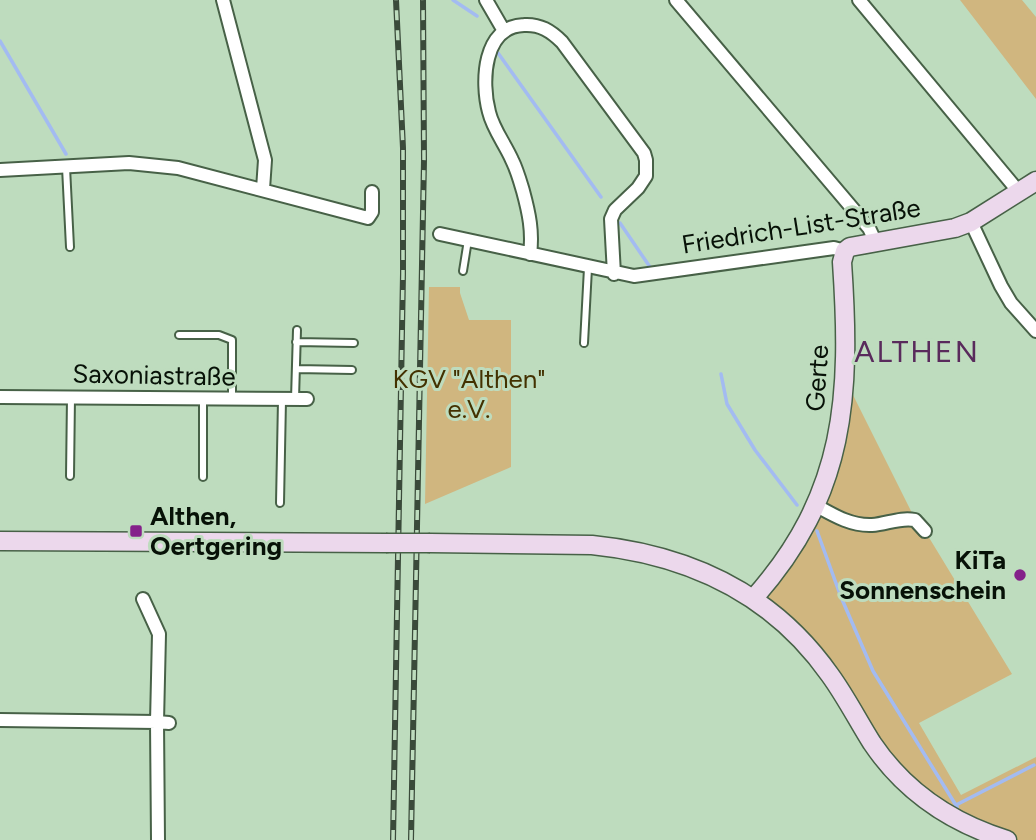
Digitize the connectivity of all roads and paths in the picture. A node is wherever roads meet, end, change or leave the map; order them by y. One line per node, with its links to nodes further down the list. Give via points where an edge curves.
1 (223, 0): 9 (street, via 265,160)
2 (486, 0): 5 (street)
3 (676, 0): 15 (street, via 869,228)
4 (859, 0): 10 (street)
5 (504, 30): 18 (street, via 492,44 487,60 487,97 530,216); 21 (street, via 522,25 551,31 644,153 646,176 611,219)
6 (65, 165): 7 (street); 9 (street, via 153,165); 16 (lane)
7 (0, 170)
8 (1036, 181): 10 (main road, Friedrich-List-Straße)
9 (263, 189): 11 (street, via 368,218)
10 (1018, 191): 12 (main road, Friedrich-List-Straße)
11 (372, 192)
12 (971, 222): 15 (main road, Friedrich-List-Straße); 23 (street, via 1011,303)
13 (440, 234): 14 (street, Friedrich-List-Straße)
14 (468, 240): 18 (street, Friedrich-List-Straße); 20 (lane)
15 (875, 241): 17 (main road, Friedrich-List-Straße)
16 (70, 247)
17 (845, 251): 21 (street, Friedrich-List-Straße, via 834,248 647,276); 38 (main road, Gerte, via 844,401 833,459)
18 (530, 254): 19 (street, Friedrich-List-Straße)
19 (588, 268): 21 (street, Friedrich-List-Straße); 27 (lane)
20 (463, 271)
21 (614, 274)
22 (297, 330): 25 (lane)
23 (1036, 331)
24 (179, 335): 33 (lane, via 219,335 232,340)
25 (296, 342): 26 (lane); 28 (lane)
26 (354, 343)
27 (584, 343)
28 (296, 369): 29 (lane); 34 (lane)
29 (352, 369)
30 (0, 397): 31 (street, Saxoniastraße)
31 (71, 397): 32 (street, Saxoniastraße); 35 (lane)
32 (203, 398): 33 (street, Saxoniastraße); 36 (lane)
33 (232, 399): 34 (street, Saxoniastraße)
34 (295, 399): 37 (lane)
35 (70, 476)
36 (203, 477)
37 (280, 503)
38 (815, 505): 39 (street, via 854,523 872,525 903,518 915,520); 41 (main road, Gerte)
39 (925, 531)
40 (0, 541): 41 (main road, bridge, via 592,545 679,562 718,577)
41 (753, 598): 46 (main road, via 808,648 890,767 914,790 964,824)
42 (143, 599): 44 (street, via 159,634)
43 (0, 720): 44 (street)
44 (163, 722): 45 (street)
45 (158, 840)
46 (1007, 840)

